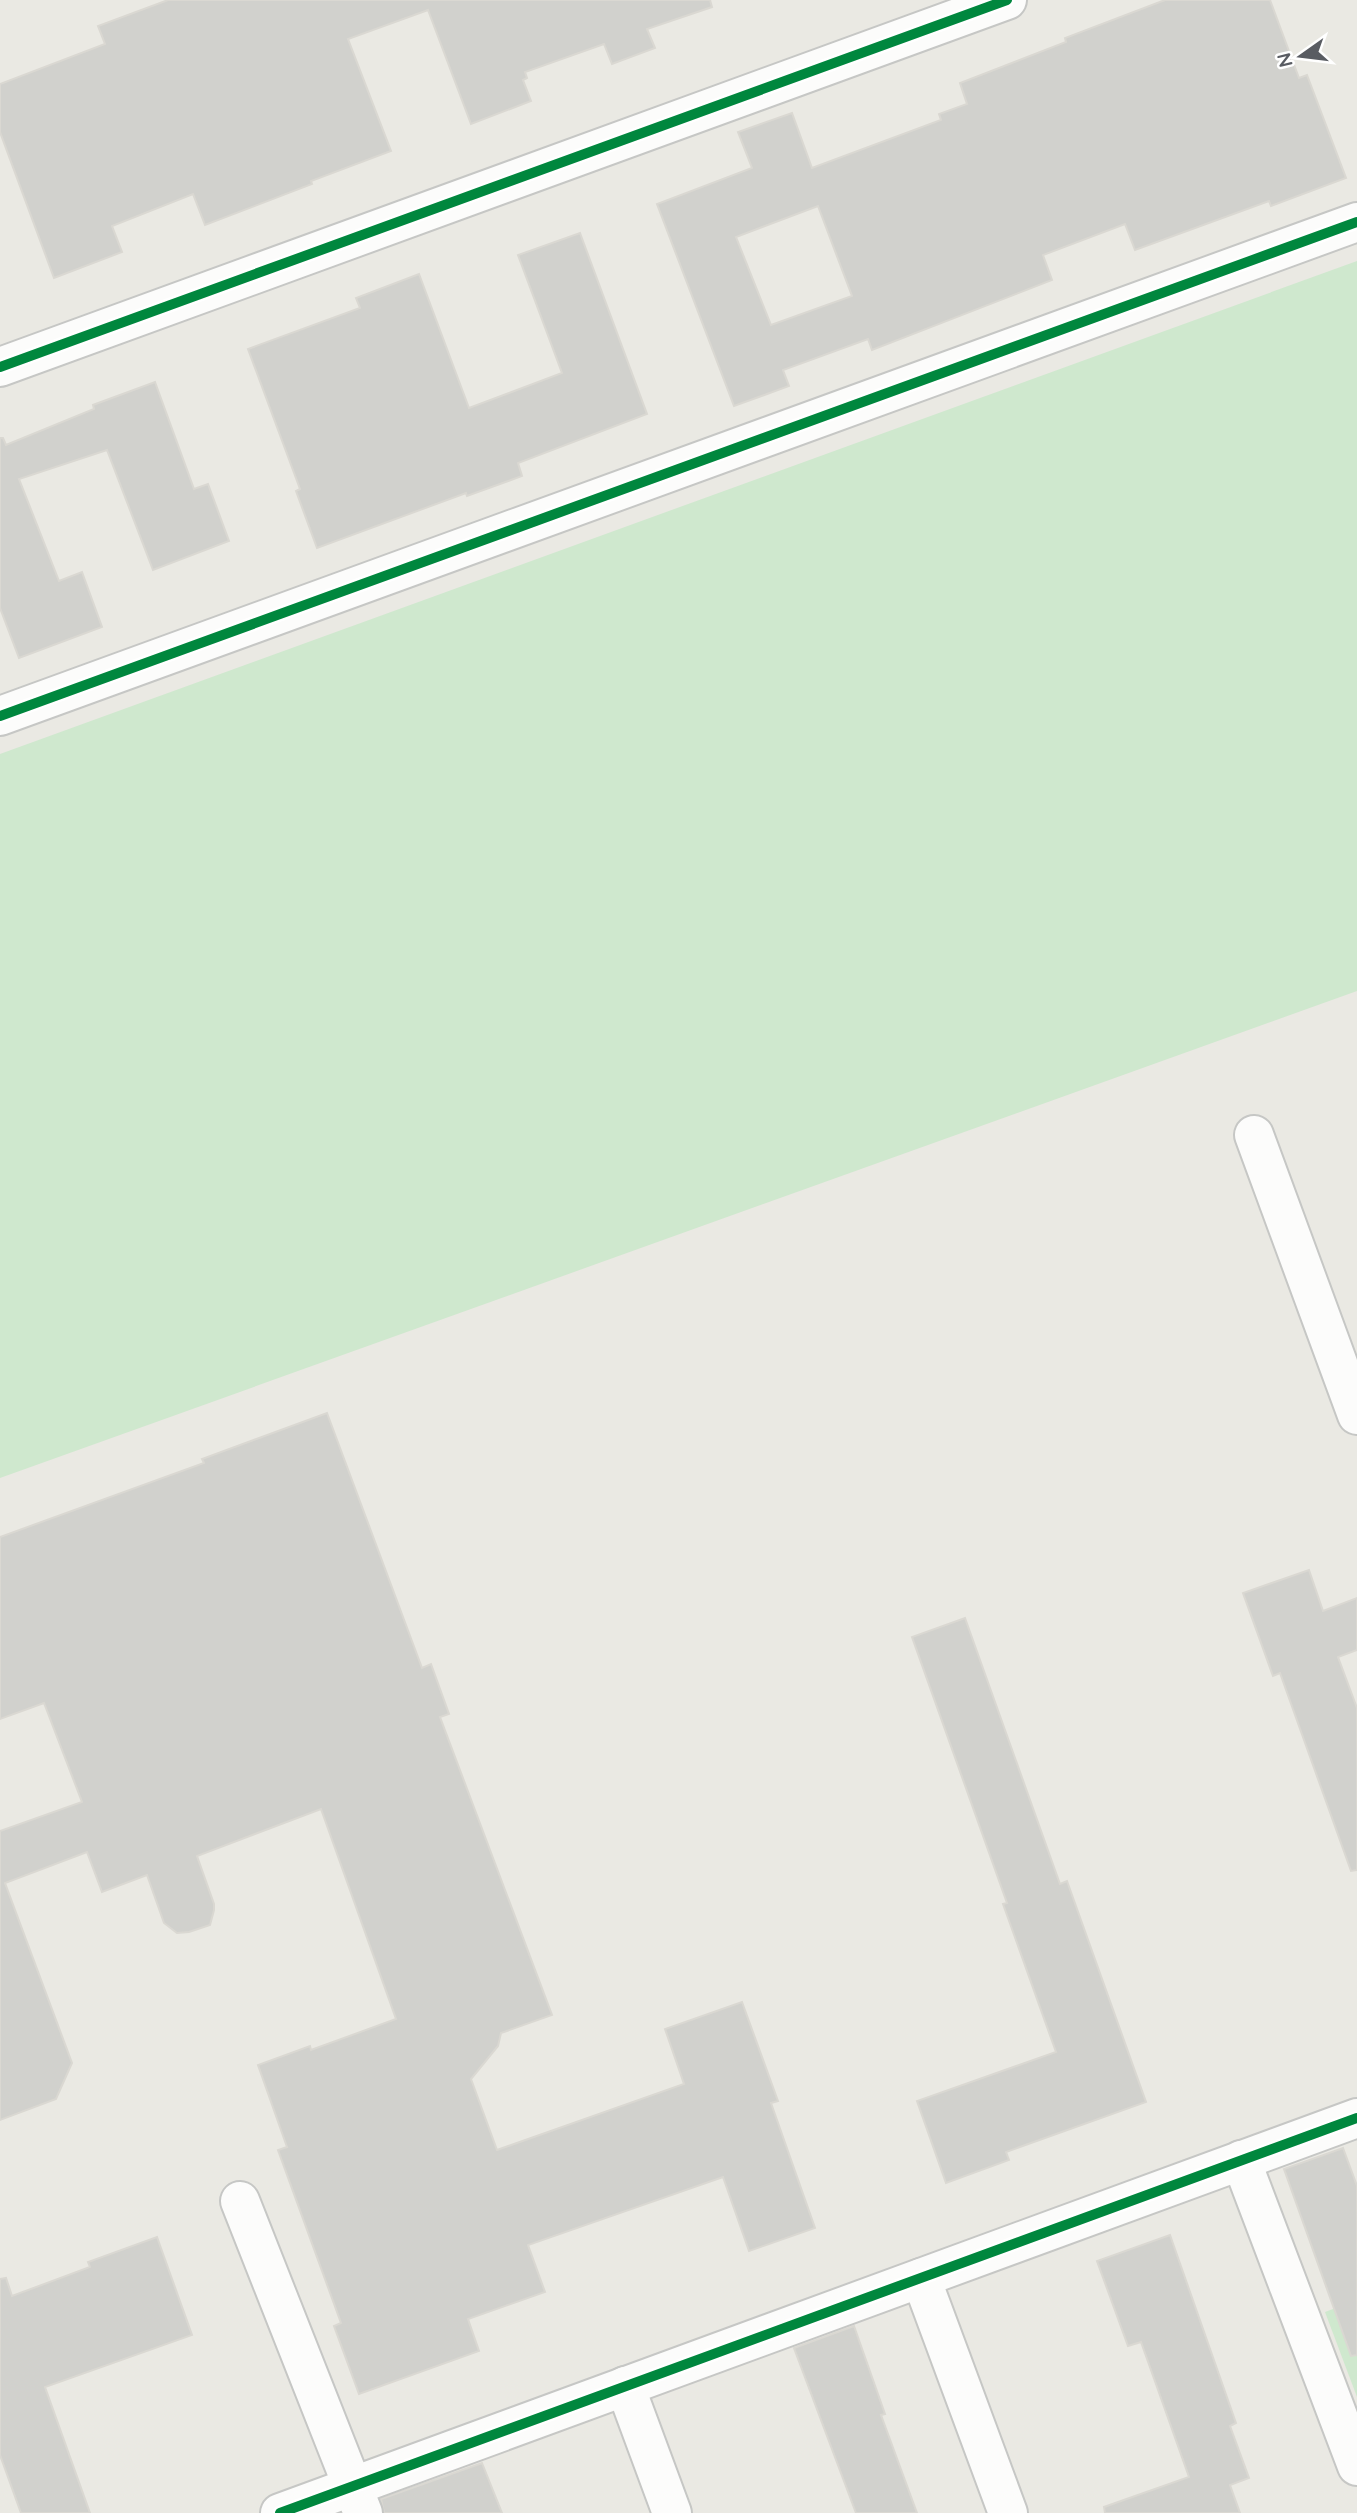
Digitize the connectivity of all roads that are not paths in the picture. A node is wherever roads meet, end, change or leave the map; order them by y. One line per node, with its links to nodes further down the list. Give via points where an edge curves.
1 (1007, 0): 3 (street)
2 (1357, 222): 4 (street)
3 (0, 367)
4 (0, 716)
5 (1254, 1135): 6 (street)
6 (1357, 1415)
7 (1357, 2118): 8 (street)
8 (1241, 2160): 10 (street); 12 (street)
9 (240, 2201): 13 (street)
10 (921, 2278): 11 (street); 16 (street)
11 (625, 2386): 13 (street); 15 (street)
12 (1357, 2466)
13 (358, 2500): 14 (street)
14 (280, 2513)
15 (672, 2513)
16 (1009, 2513)

